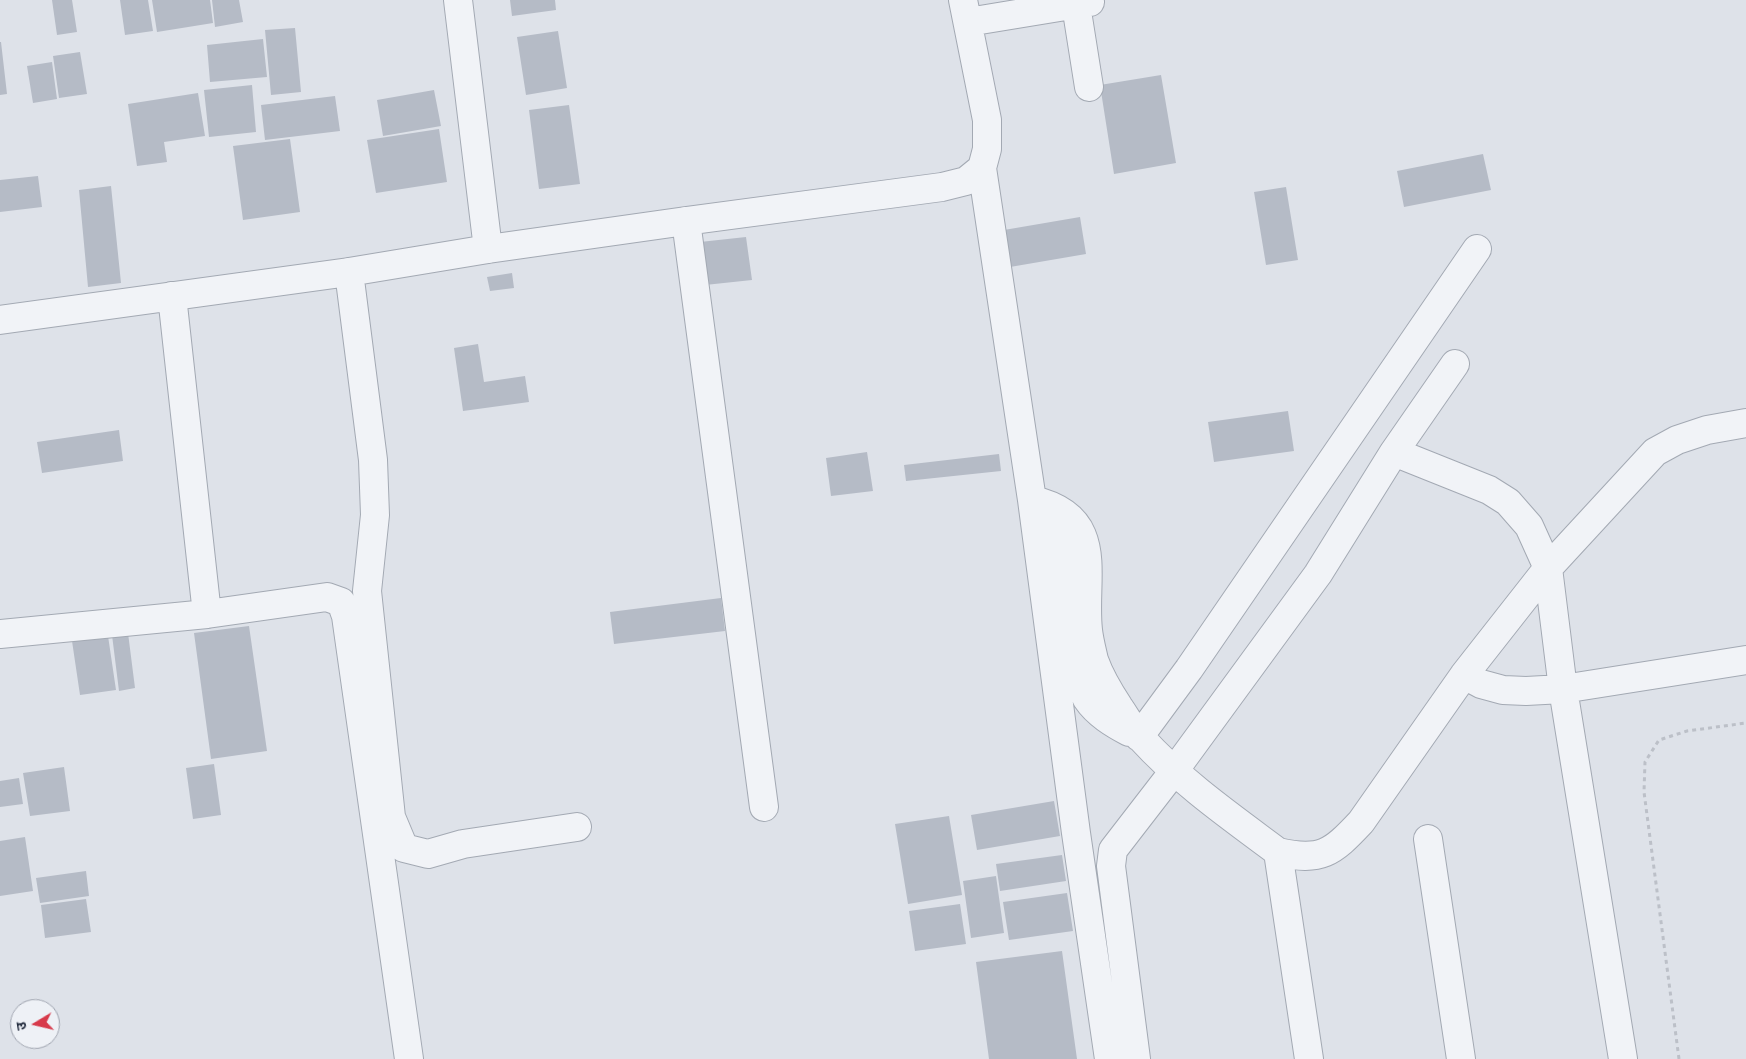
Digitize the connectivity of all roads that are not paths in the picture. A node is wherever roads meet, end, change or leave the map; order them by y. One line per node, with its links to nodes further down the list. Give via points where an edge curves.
1 (458, 0): 6 (street)
2 (966, 11): 3 (street, via 1083,4); 4 (street, via 987,120 987,148)
3 (1089, 87)
4 (982, 168): 5 (street, via 966,181 942,187); 14 (street)
5 (686, 221): 6 (street); 23 (street)
6 (488, 249): 8 (street)
7 (1477, 249): 21 (street, via 1195,661)
8 (349, 272): 9 (street); 24 (street, via 373,460 375,515 367,591 391,817 404,848 428,854 463,844)
9 (172, 296): 10 (street); 16 (street)
10 (0, 320)
11 (1455, 364): 13 (street)
12 (1746, 423): 15 (street, via 1707,430 1655,452)
13 (1394, 452): 15 (street, via 1489,490 1508,502 1529,526); 22 (street, via 1318,574)
14 (1032, 500): 21 (street, via 1054,507 1063,514 1061,539 1066,613 1075,666 1087,699 1111,723); 28 (street)
15 (1548, 568): 19 (street); 20 (street)
16 (206, 614): 17 (street); 27 (street, via 327,597 340,602 346,616)
17 (0, 634)
18 (1746, 660): 20 (street)
19 (1464, 675): 20 (street, via 1503,690); 26 (street, via 1361,822 1341,844 1320,856 1298,857)
20 (1563, 689): 32 (street)
21 (1139, 737): 22 (street)
22 (1174, 771): 26 (street); 29 (street, via 1113,850 1111,866)
23 (764, 807)
24 (577, 827)
25 (1428, 839): 31 (street)
26 (1278, 852): 30 (street)
27 (409, 1059)
28 (1109, 1059)
29 (1136, 1059)
30 (1309, 1059)
31 (1461, 1059)
32 (1624, 1059)

